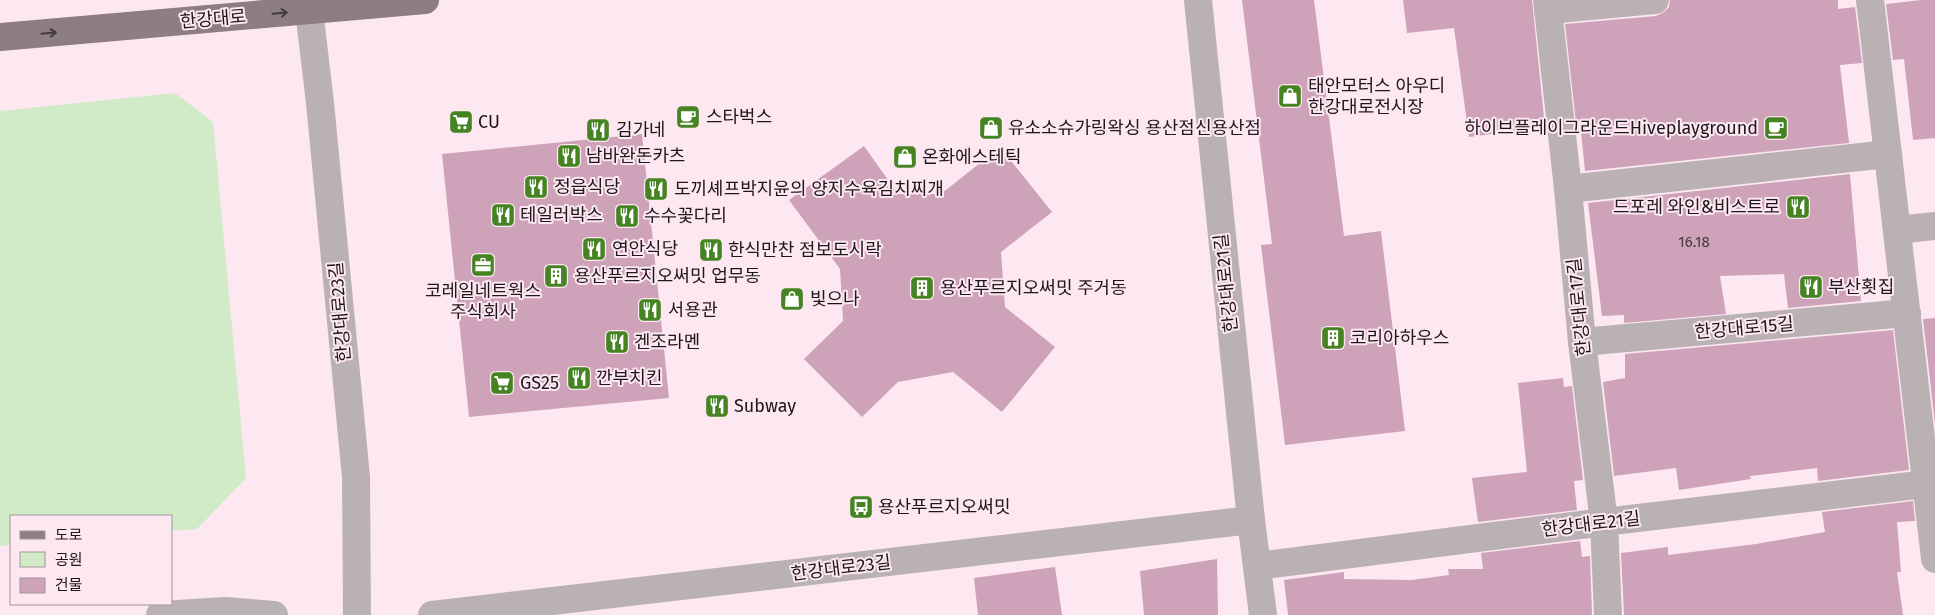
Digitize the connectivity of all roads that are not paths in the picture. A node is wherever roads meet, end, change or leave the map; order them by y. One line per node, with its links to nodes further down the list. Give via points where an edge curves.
1 (425, 0): 6 (main road, 한강대로)
2 (1198, 0): 15 (street, 한강대로21길)
3 (1655, 0): 5 (street)
4 (1870, 0): 8 (street)
5 (1548, 5): 9 (street, 한강대로17길)
6 (309, 10): 7 (main road, 한강대로, one-way to 6); 21 (street, 한강대로23길, via 356,477)
7 (0, 37)
8 (1888, 154): 9 (street); 11 (street)
9 (1568, 189): 13 (street, 한강대로17길)
10 (1935, 226): 11 (street)
11 (1896, 230): 12 (street)
12 (1907, 313): 13 (street, 한강대로15길); 14 (street)
13 (1582, 342): 16 (street, 한강대로17길)
14 (1931, 484): 16 (street, 한강대로21길); 17 (street)
15 (1251, 520): 18 (street, 한강대로21길); 22 (street, 한강대로23길)
16 (1604, 522): 18 (street, 한강대로21길); 24 (street, 한강대로17길)
17 (1935, 559)
18 (1257, 566): 23 (street, 한강대로21길)
19 (160, 615): 20 (street, via 226,611)
20 (274, 615)
21 (357, 615)
22 (432, 615)
23 (1263, 615)
24 (1608, 615)

